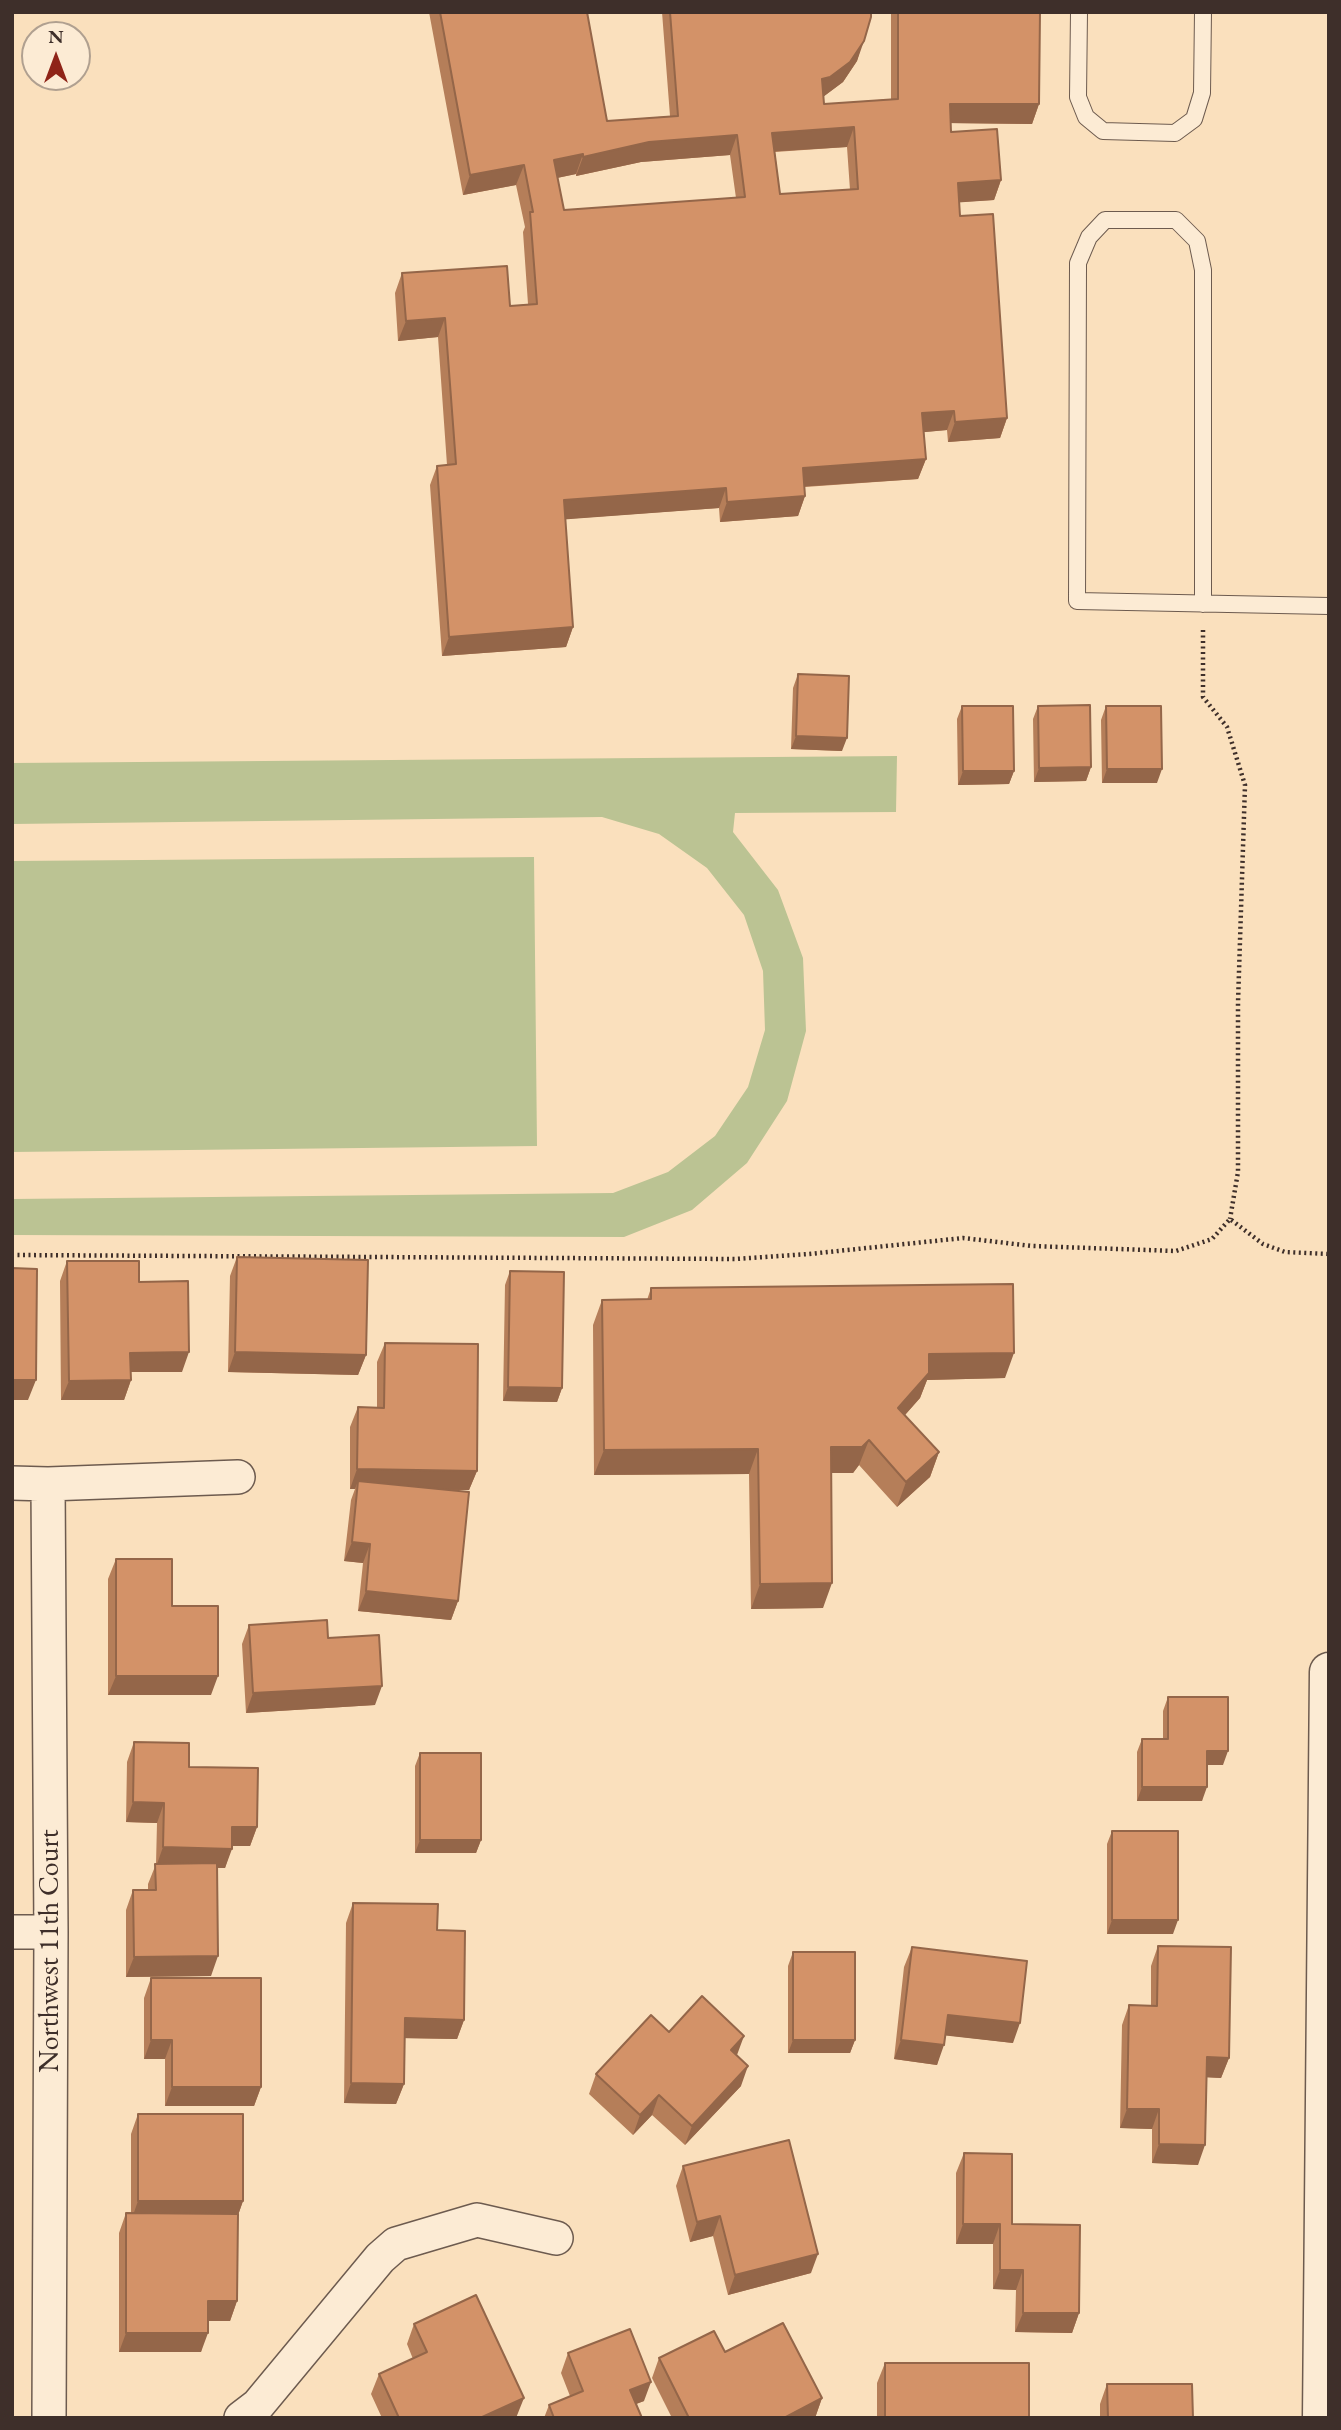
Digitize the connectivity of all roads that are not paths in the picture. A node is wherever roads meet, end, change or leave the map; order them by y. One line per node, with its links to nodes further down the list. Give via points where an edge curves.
1 (1079, 12): 2 (lane, via 1078,97 1086,117 1103,131 1175,133 1194,119 1202,93)
2 (1203, 12)
3 (1203, 604): 3 (lane, via 1077,601 1078,263 1089,237 1105,220 1176,220 1197,241 1203,270); 4 (lane)
4 (1329, 606)
5 (237, 1476): 7 (street)
6 (12, 1483): 7 (street)
7 (48, 1484): 9 (street, Northwest 11th Court)
8 (1329, 1672): 11 (street)
9 (51, 1932): 10 (street); 13 (street, Northwest 11th Court)
10 (12, 1933)
11 (1327, 2077): 15 (street)
12 (556, 2238): 14 (street, via 477,2220 397,2244 380,2258 258,2405)
13 (49, 2418)
14 (241, 2418)
15 (1322, 2418)

